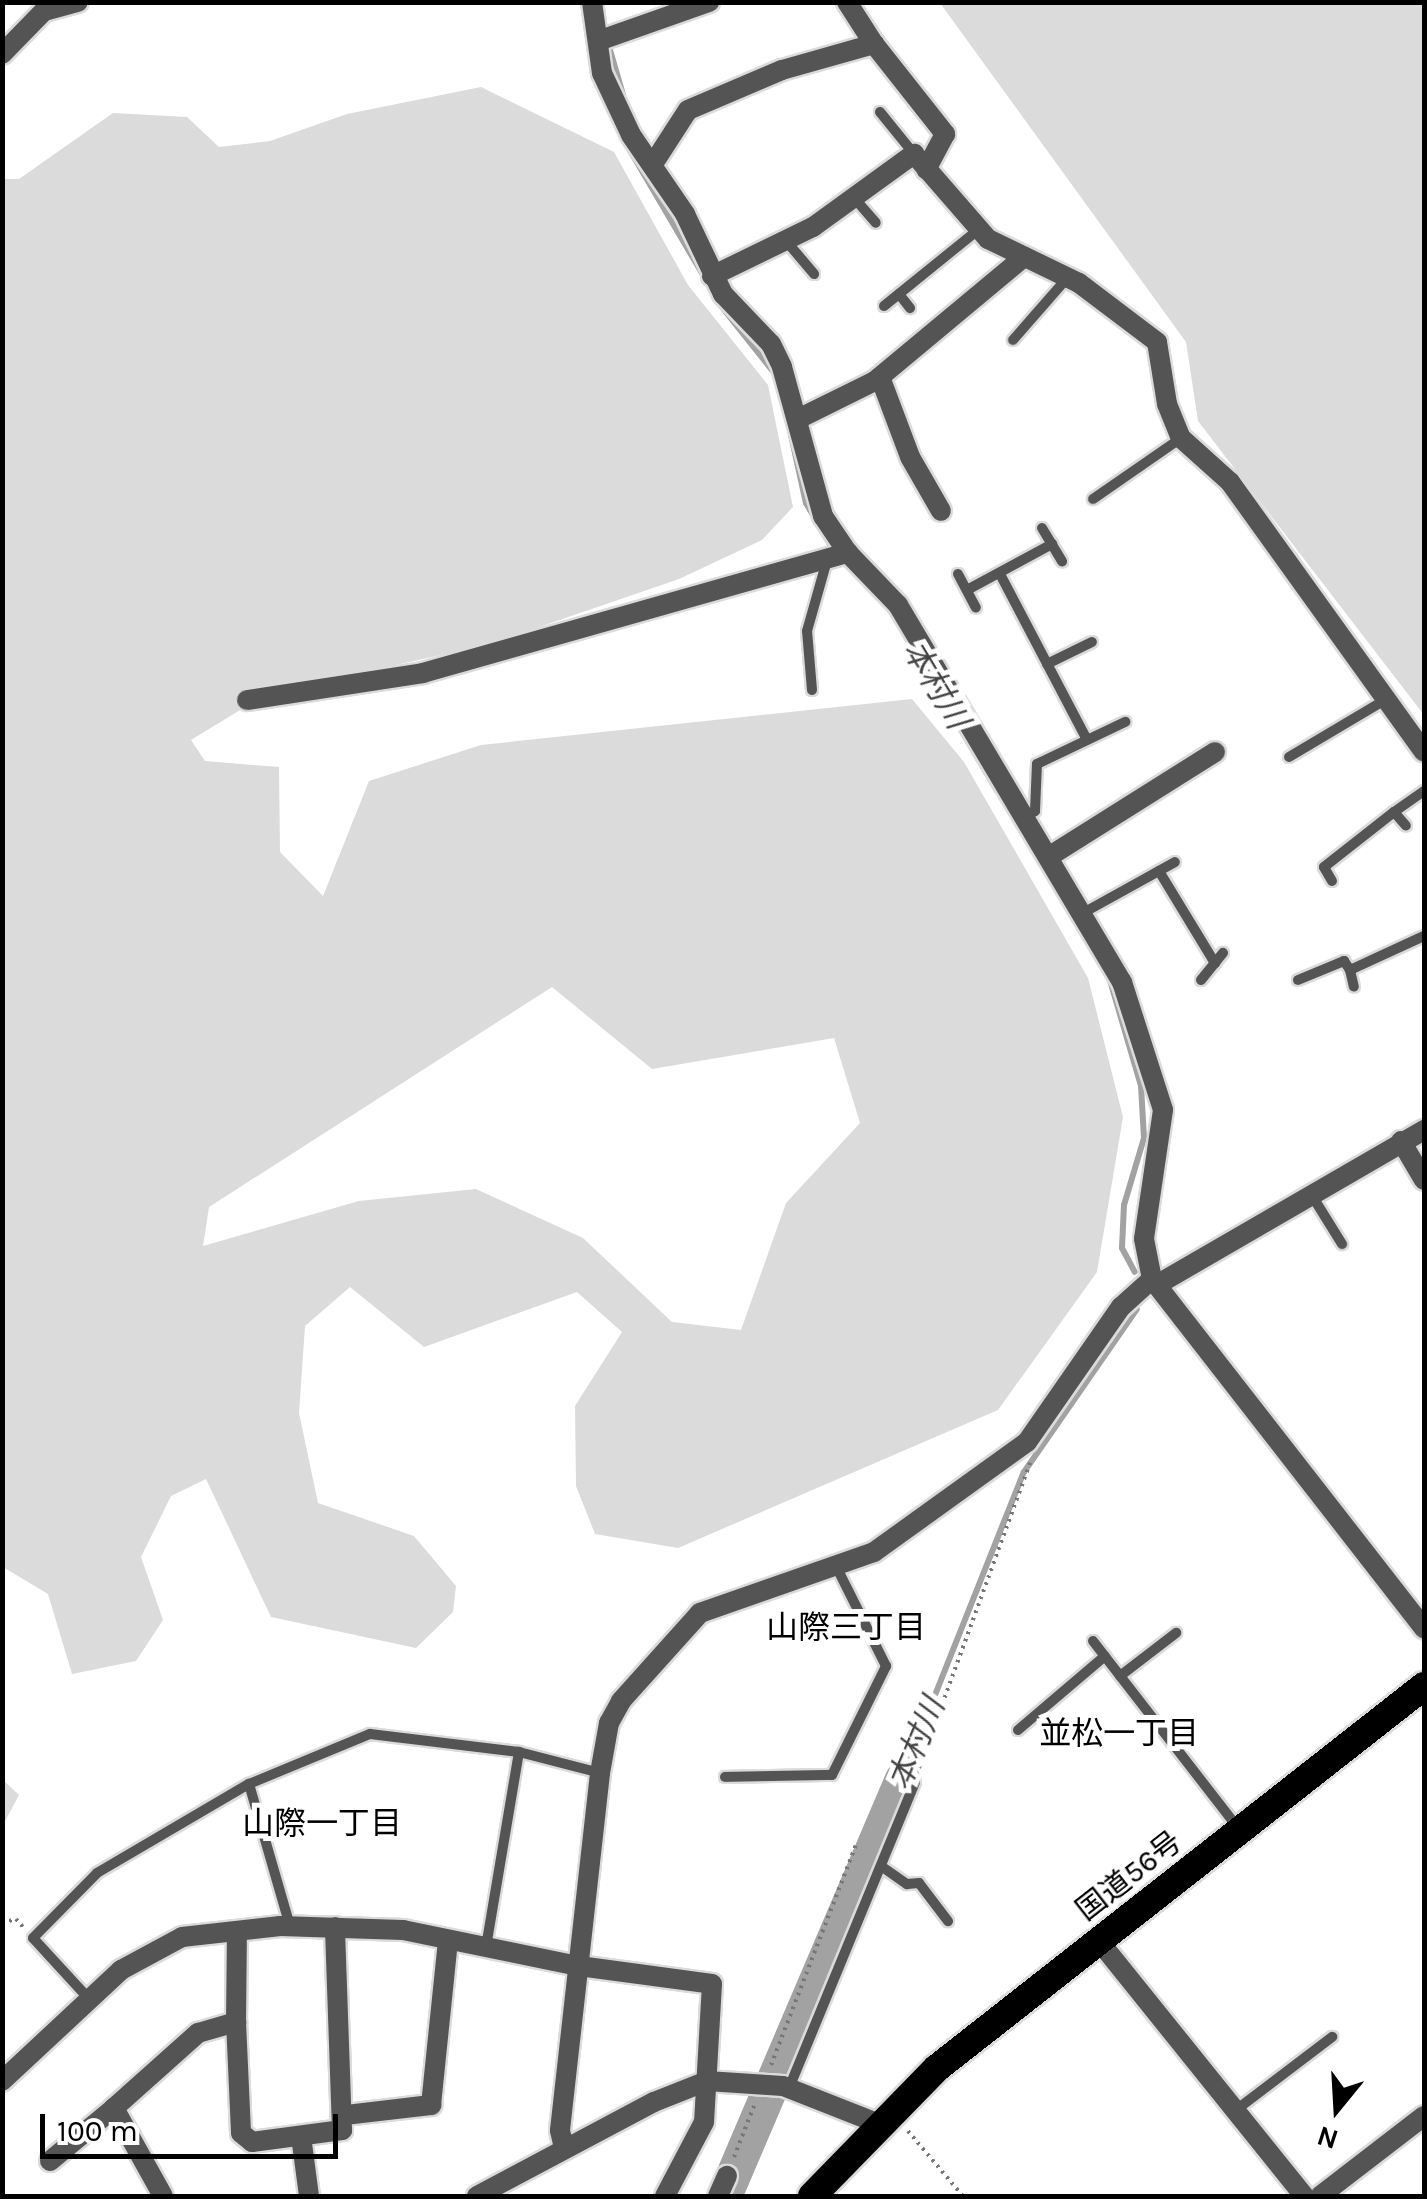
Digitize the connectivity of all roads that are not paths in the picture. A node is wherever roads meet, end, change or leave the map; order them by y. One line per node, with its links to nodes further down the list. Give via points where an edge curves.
1 (78, 2): 7 (street, via 44,12)
2 (592, 2): 5 (street)
3 (848, 2): 6 (street)
4 (698, 4): 5 (street)
5 (605, 39): 10 (street, via 602,72 631,135)
6 (874, 44): 9 (street, via 945,134); 10 (street, via 782,70 688,110)
7 (2, 54)
8 (880, 112): 9 (lane)
9 (920, 161): 11 (street); 13 (street)
10 (653, 164): 17 (street)
11 (856, 200): 12 (lane); 14 (street)
12 (876, 223)
13 (978, 230): 15 (street); 19 (lane)
14 (787, 242): 16 (lane); 17 (street)
15 (1024, 257): 18 (street); 23 (street)
16 (814, 274)
17 (712, 276): 24 (street, via 770,344)
18 (1068, 276): 22 (lane); 25 (street, via 1157,342 1167,404)
19 (900, 294): 20 (lane); 21 (lane)
20 (884, 306)
21 (910, 308)
22 (1013, 340)
23 (880, 377): 24 (street); 27 (street, via 910,457)
24 (798, 420): 30 (street)
25 (1181, 438): 26 (lane); 40 (street, via 1230,482)
26 (1093, 499)
27 (941, 512)
28 (1042, 528): 29 (lane)
29 (1052, 544): 31 (lane); 33 (lane)
30 (837, 559): 38 (lane, via 809,616); 39 (street, via 423,673); 48 (street, via 898,605)
31 (1062, 561)
32 (958, 574): 34 (lane)
33 (1000, 574): 34 (lane); 37 (lane)
34 (967, 590): 35 (lane)
35 (976, 608)
36 (1092, 642): 37 (lane)
37 (1047, 664): 42 (lane)
38 (812, 690)
39 (248, 700)
40 (1385, 700): 44 (street); 45 (lane)
41 (1124, 722): 42 (lane)
42 (1087, 740): 48 (lane, via 1037,764 1035,812)
43 (1215, 752): 50 (street)
44 (1424, 752)
45 (1289, 757)
46 (1424, 791): 47 (lane)
47 (1394, 812): 49 (lane); 53 (lane, via 1324,867)
48 (1026, 816): 50 (street)
49 (1406, 826)
50 (1050, 856): 54 (street)
51 (1175, 862): 52 (lane)
52 (1159, 871): 54 (lane); 57 (lane)
53 (1332, 881)
54 (1082, 913): 67 (street, via 1122,982 1163,1110 1144,1238)
55 (1424, 936): 58 (lane)
56 (1223, 953): 57 (lane)
57 (1214, 963): 59 (lane)
58 (1350, 970): 60 (lane, via 1344,962); 61 (lane)
59 (1201, 980)
60 (1298, 980)
61 (1354, 988)
62 (1424, 1130): 63 (street)
63 (1401, 1142): 64 (street); 65 (street)
64 (1424, 1180)
65 (1311, 1194): 66 (lane); 67 (street)
66 (1342, 1244)
67 (1156, 1281): 68 (street, via 1121,1307 1028,1442 929,1516); 69 (street)
68 (838, 1570): 77 (street, via 700,1613 621,1701 609,1723); 78 (lane, via 886,1666 832,1776)
69 (1424, 1629)
70 (1176, 1633): 73 (lane)
71 (1094, 1641): 72 (lane)
72 (1105, 1656): 73 (lane); 75 (lane)
73 (1120, 1676): 81 (lane)
74 (1424, 1686): 81 (highway, 国道56号)
75 (1018, 1730)
76 (519, 1752): 77 (lane); 80 (lane, via 370,1734); 89 (lane)
77 (600, 1773): 90 (street)
78 (725, 1777)
79 (916, 1782): 82 (lane)
80 (249, 1784): 84 (lane); 91 (lane, via 97,1873 33,1938)
81 (1240, 1830): 88 (highway, 国道56号)
82 (880, 1866): 83 (lane, via 907,1884 919,1883); 96 (lane)
83 (948, 1921)
84 (290, 1926): 85 (street); 86 (street)
85 (335, 1927): 87 (street); 99 (street)
86 (237, 1932): 91 (street, via 182,1937 120,1970); 92 (street)
87 (448, 1940): 89 (street); 99 (street, via 431,2105)
88 (1100, 1941): 98 (street); 100 (highway, 国道56号)
89 (486, 1948): 90 (street)
90 (579, 1966): 95 (street, via 712,1984); 103 (street, via 560,2130)
91 (90, 2000): 94 (street)
92 (236, 2022): 97 (street, via 198,2032); 102 (street, via 241,2133 252,2142)
93 (1332, 2038): 98 (lane)
94 (2, 2081)
95 (707, 2082): 96 (street); 103 (street); 109 (street, via 704,2122)
96 (776, 2085): 100 (street)
97 (114, 2108): 104 (street); 106 (street)
98 (1235, 2110): 112 (street)
99 (346, 2115): 102 (street, via 342,2130)
100 (884, 2116): 111 (highway, 国道56号)
101 (1424, 2116): 113 (street)
102 (302, 2136): 107 (street)
103 (564, 2148): 108 (street)
104 (50, 2161)
105 (727, 2176): 110 (street)
106 (163, 2196)
107 (309, 2196)
108 (477, 2196)
109 (665, 2196)
110 (718, 2196)
111 (812, 2196)
112 (1304, 2196)
113 (1320, 2196)

